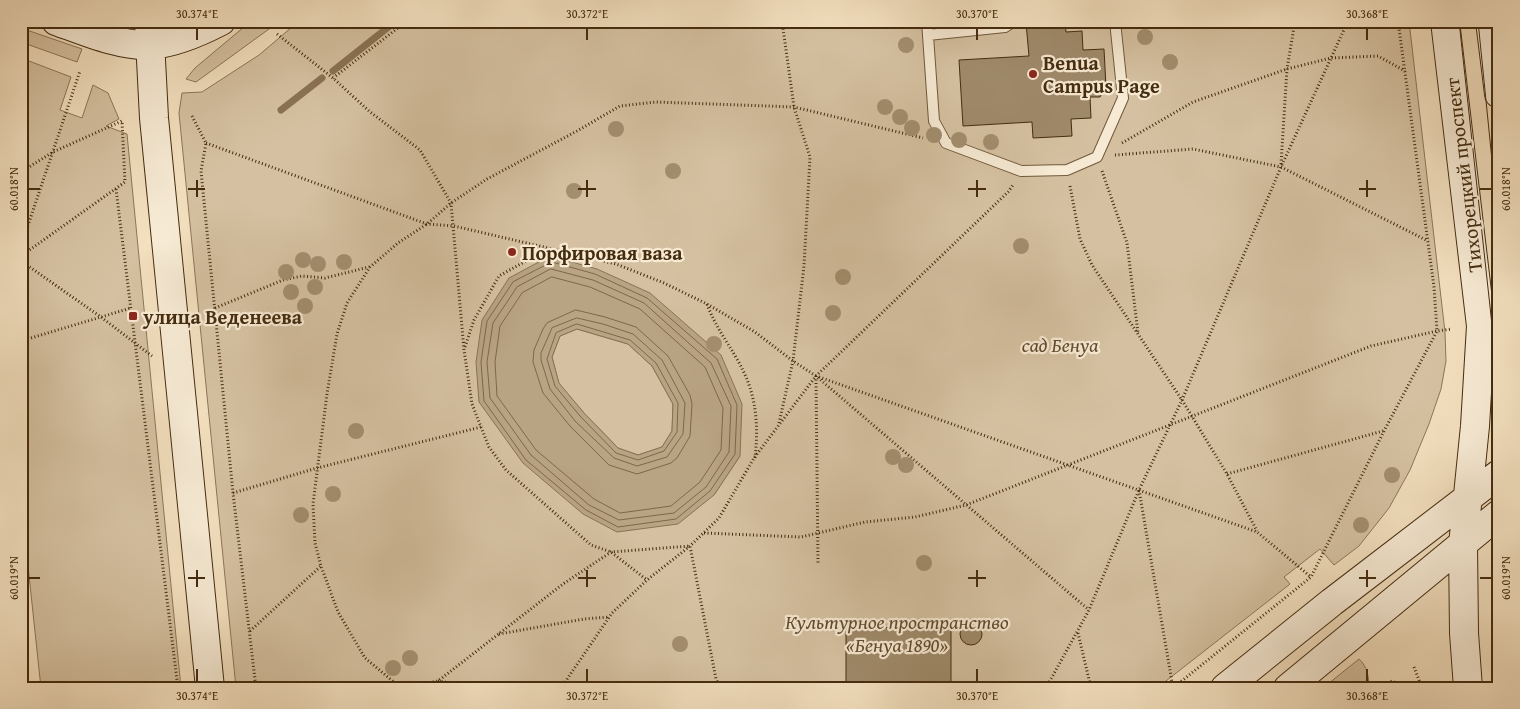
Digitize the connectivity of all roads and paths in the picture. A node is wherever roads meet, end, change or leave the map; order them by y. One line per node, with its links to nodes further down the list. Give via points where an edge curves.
1 (56, 21): 13 (main road, via 123,42)
2 (221, 21): 13 (main road, via 194,35)
3 (407, 21): 20 (path)
4 (782, 21): 22 (path)
5 (927, 21): 15 (lane)
6 (1014, 21): 15 (lane, via 1005,27)
7 (1116, 21): 27 (lane, via 1123,98)
8 (1295, 21): 17 (path)
9 (1348, 21): 16 (path)
10 (1398, 21): 19 (path)
11 (1445, 21): 68 (main road, Тихорецкий проспект, via 1481,326)
12 (1490, 21): 21 (main road)
13 (150, 33): 54 (main road, via 154,118)
14 (277, 34): 20 (path)
15 (928, 35): 25 (lane, via 934,121)
16 (1331, 58): 17 (path); 19 (path, via 1378,56); 28 (path)
17 (1287, 69): 27 (path, via 1193,102); 28 (path)
18 (80, 70): 26 (path)
19 (1405, 71): 36 (path)
20 (333, 78): 33 (path, via 420,150)
21 (1499, 94)
22 (794, 107): 25 (path); 33 (path, via 656,102 620,106 487,179); 52 (path, via 810,157 804,266)
23 (192, 116): 24 (path)
24 (206, 143): 34 (path); 44 (path, via 201,171)
25 (946, 143): 30 (lane)
26 (53, 152): 31 (path); 32 (path, via 122,121 125,182); 37 (path)
27 (1097, 157): 28 (path, via 1193,149); 29 (lane); 48 (path, via 1127,243)
28 (1281, 167): 36 (path); 55 (path)
29 (1067, 170): 30 (lane); 48 (path, via 1080,239 1092,265)
30 (1021, 171): 53 (path, via 1008,192)
31 (21, 172)
32 (116, 189): 39 (path); 43 (path)
33 (451, 203): 34 (path); 35 (path)
34 (427, 224): 35 (path); 41 (path)
35 (454, 226): 38 (path); 51 (path)
36 (1428, 241): 47 (path)
37 (21, 246)
38 (550, 248): 42 (path, via 616,264); 51 (path, via 499,276 474,320)
39 (21, 256)
40 (21, 261): 45 (path)
41 (370, 267): 44 (path, via 325,278 302,276 282,280); 63 (path, via 347,303 337,334)
42 (707, 304): 52 (path, via 756,332); 61 (path, via 713,321 748,381 757,414)
43 (131, 308): 45 (path); 50 (path)
44 (215, 308): 67 (path)
45 (101, 317): 49 (path); 50 (path)
46 (1452, 328): 47 (path)
47 (1437, 330): 56 (path, via 1371,346); 60 (path)
48 (1138, 333): 55 (path)
49 (21, 341)
50 (135, 343): 54 (path); 88 (path)
51 (464, 350): 59 (path, via 472,404)
52 (793, 361): 53 (path); 58 (path)
53 (816, 376): 58 (path); 62 (path); 69 (path); 73 (path)
54 (180, 377): 89 (main road)
55 (1182, 400): 56 (path); 57 (path)
56 (1192, 416): 57 (path); 64 (path)
57 (1170, 424): 62 (path); 66 (path)
58 (779, 426): 61 (path)
59 (481, 427): 63 (path); 76 (path, via 489,447 506,470 591,545)
60 (1384, 431): 64 (path); 79 (path)
61 (754, 458): 72 (path, via 719,518)
62 (1067, 465): 66 (path); 69 (path)
63 (317, 468): 67 (path); 78 (path, via 313,504 315,543)
64 (1227, 474): 71 (path)
65 (1499, 474): 68 (main road)
66 (1139, 490): 71 (path); 81 (path); 97 (path)
67 (233, 493): 83 (path)
68 (1467, 498): 74 (main road, Тихорецкий проспект); 98 (main road)
69 (966, 505): 73 (path); 81 (path)
70 (1499, 514): 74 (main road)
71 (1257, 532): 79 (path)
72 (704, 533): 73 (path, via 800,537); 75 (path)
73 (818, 533): 77 (path)
74 (1463, 545): 99 (main road); 103 (main road, Тихорецкий проспект)
75 (690, 546): 76 (path); 80 (path); 94 (path)
76 (611, 552): 80 (path); 85 (path)
77 (818, 564)
78 (321, 566): 83 (path); 91 (path, via 338,612 365,658)
79 (1311, 577): 97 (path)
80 (647, 580): 82 (path)
81 (1089, 610): 84 (path)
82 (610, 617): 85 (path, via 584,618); 93 (path)
83 (250, 631): 90 (path)
84 (1078, 632): 95 (path); 96 (path)
85 (498, 634): 87 (path)
86 (1414, 667): 102 (path)
87 (438, 680): 91 (path); 92 (path)
88 (178, 688)
89 (210, 688)
90 (256, 688)
91 (402, 688)
92 (486, 688)
93 (561, 688)
94 (720, 688)
95 (1046, 688)
96 (1090, 688)
97 (1173, 688)
98 (1225, 688)
99 (1288, 688)
100 (1383, 688): 101 (path, via 1393,680)
101 (1397, 688)
102 (1422, 688)
103 (1468, 688)

